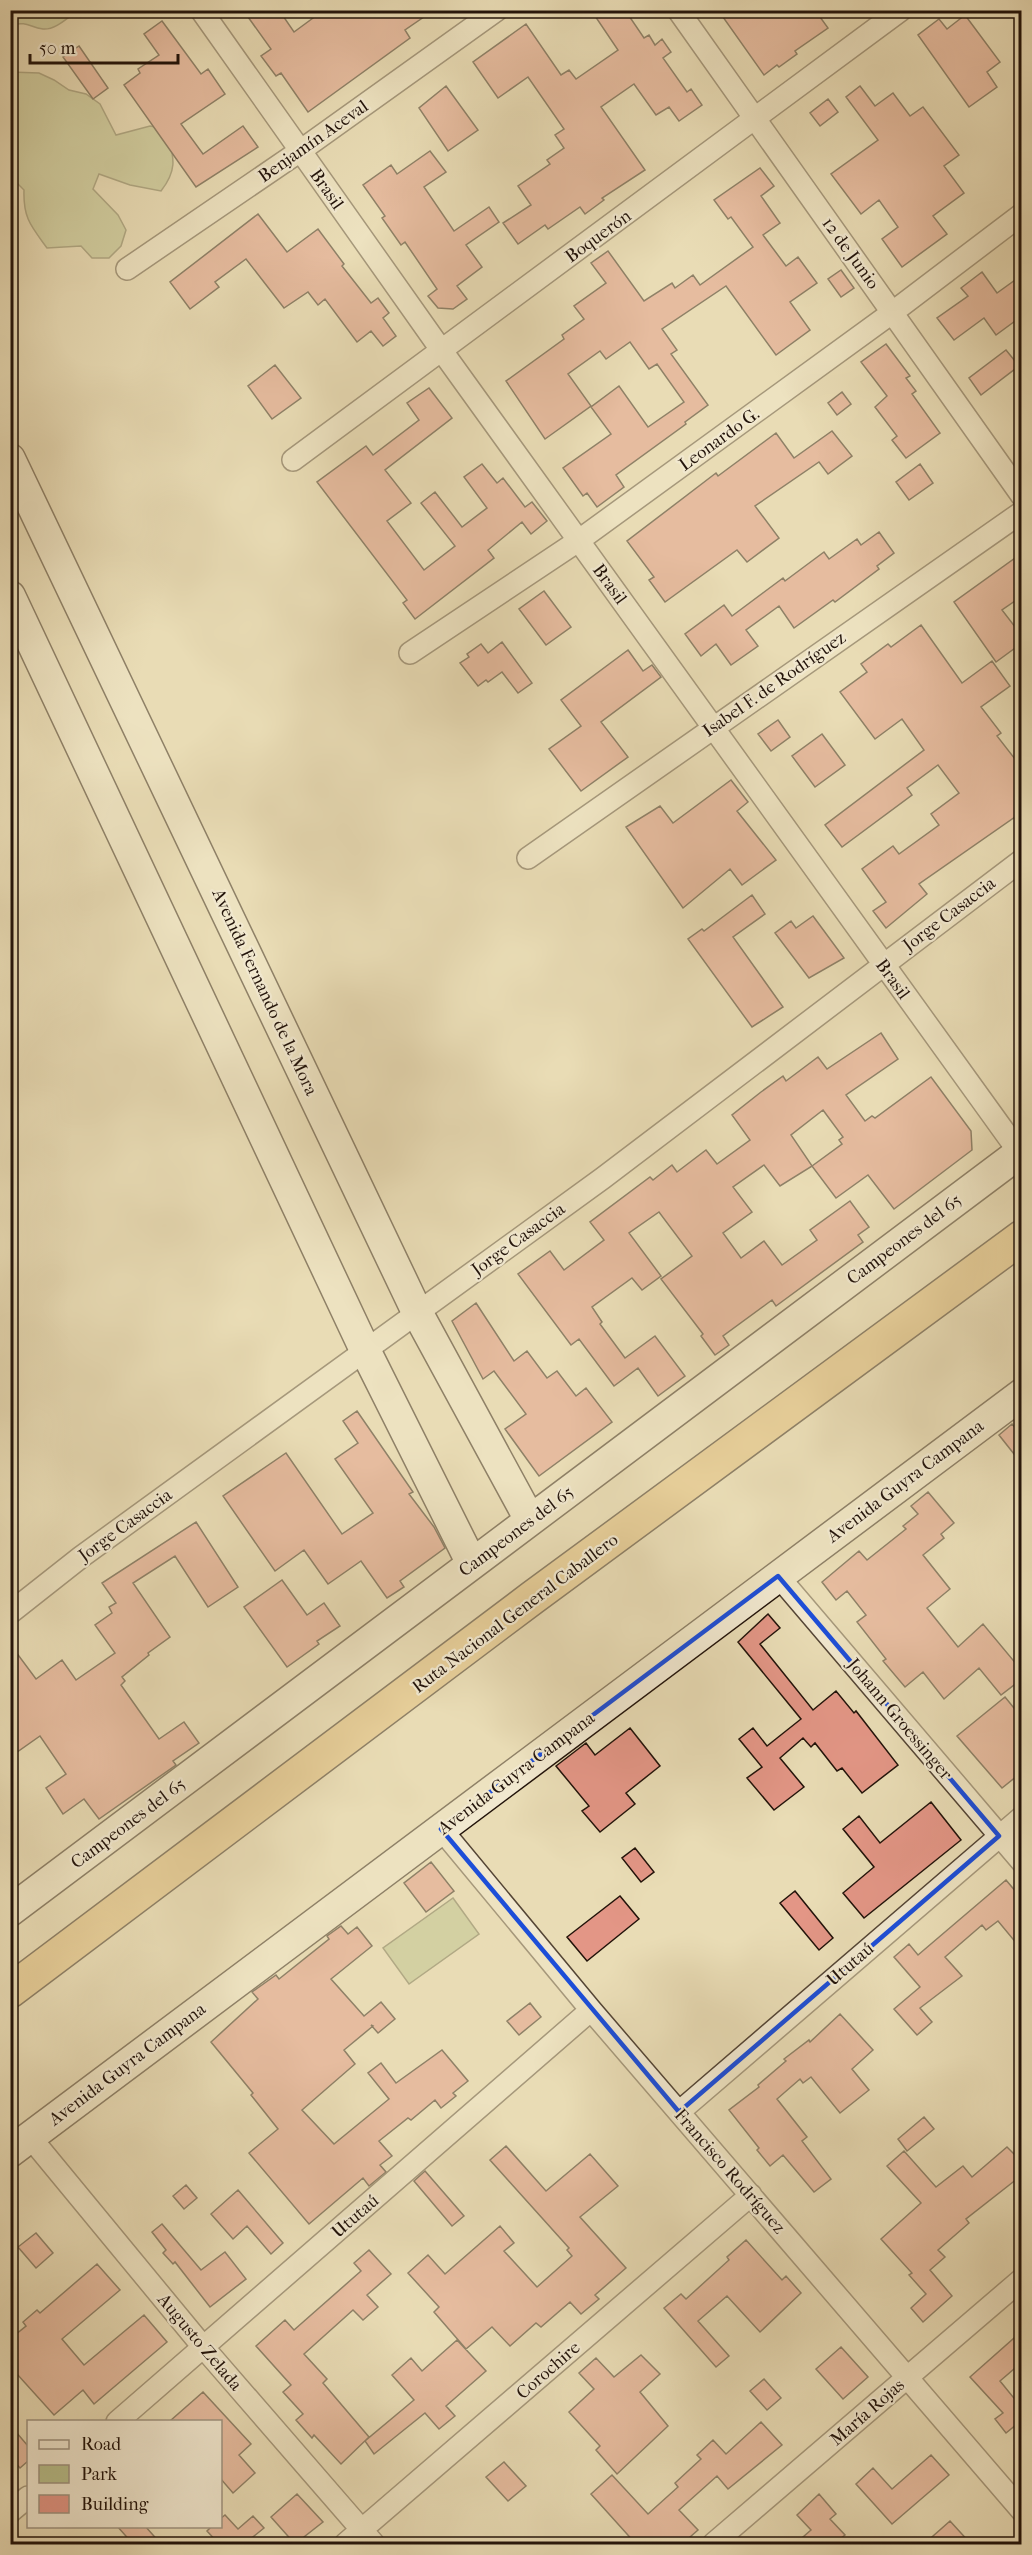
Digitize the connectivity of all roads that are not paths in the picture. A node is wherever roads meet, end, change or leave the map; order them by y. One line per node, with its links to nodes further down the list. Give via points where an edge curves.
1 (201, 10): 6 (street, Brasil)
2 (497, 10): 6 (street, Benjamín Aceval)
3 (678, 10): 5 (street, 12 de Junio)
4 (901, 10): 5 (street, Boquerón)
5 (755, 119): 9 (street, 12 de Junio); 10 (street, Boquerón)
6 (300, 151): 8 (street, Benjamín Aceval); 10 (street, Brasil)
7 (1022, 214): 9 (street, Leonardo G.)
8 (127, 269)
9 (893, 312): 13 (street, 12 de Junio); 15 (street, Leonardo G.)
10 (442, 351): 12 (street, Boquerón); 15 (street, Brasil)
11 (10, 459): 24 (main road, Avenida Fernando de la Mora)
12 (293, 460)
13 (1022, 496)
14 (1022, 512): 18 (street, Isabel F. de Rodríguez)
15 (578, 541): 17 (street, Leonardo G.); 18 (street, Brasil)
16 (10, 596): 25 (main road)
17 (410, 653)
18 (714, 726): 19 (street, Isabel F. de Rodríguez); 21 (street, Brasil)
19 (528, 858)
20 (1022, 860): 21 (street, Jorge Casaccia)
21 (882, 964): 22 (street, Brasil); 24 (street, Jorge Casaccia, via 603,1178)
22 (1021, 1153): 27 (main road, Campeones del 65)
23 (1022, 1238): 36 (highway, Ruta Nacional General Caballero, via 522,1605)
24 (417, 1312): 25 (street, Jorge Casaccia); 27 (main road, Avenida Fernando de la Mora)
25 (365, 1350): 28 (main road); 30 (street, Jorge Casaccia)
26 (1022, 1394): 29 (main road, Avenida Guyra Campana)
27 (531, 1520): 28 (main road, Campeones del 65)
28 (472, 1564): 35 (main road, Campeones del 65)
29 (778, 1576): 32 (main road, Avenida Guyra Campana); 33 (street, Johann Groessinger)
30 (10, 1613)
31 (1022, 1817): 33 (street, Ututaú)
32 (441, 1829): 37 (street, Francisco Rodríguez); 39 (main road, Avenida Guyra Campana)
33 (999, 1836): 34 (street, Johann Groessinger); 38 (street, Ututaú)
34 (1022, 1862)
35 (12, 1905)
36 (10, 1991)
37 (591, 2010): 38 (street, Francisco Rodríguez); 42 (street, Ututaú)
38 (680, 2112): 40 (street, Francisco Rodríguez)
39 (20, 2144): 42 (street, Augusto Zelada)
40 (751, 2195): 43 (street, Francisco Rodríguez); 48 (street, Corochire)
41 (1022, 2279): 43 (street, María Rojas)
42 (204, 2348): 44 (street, Ututaú); 48 (street, Augusto Zelada)
43 (907, 2378): 46 (street, Francisco Rodríguez); 50 (street, María Rojas)
44 (118, 2420)
45 (27, 2498): 47 (street)
46 (1022, 2511)
47 (10, 2512)
48 (367, 2537): 49 (street, Corochire)
49 (345, 2544)
50 (713, 2544)

